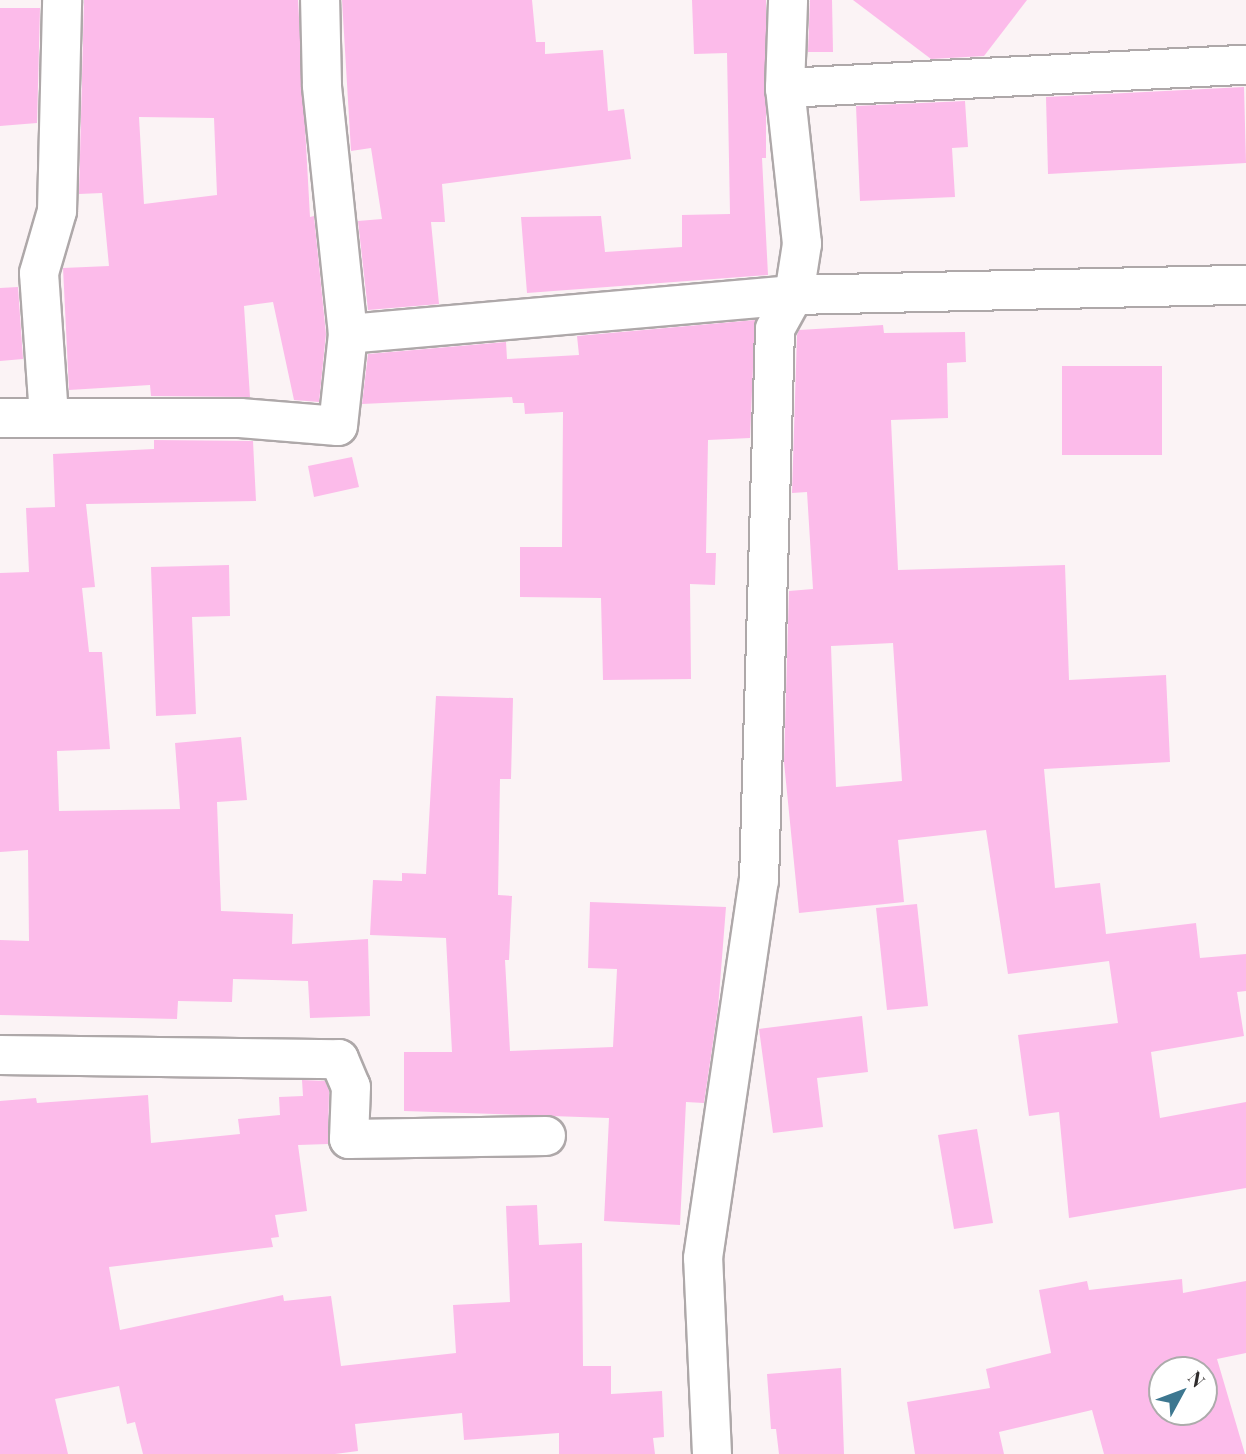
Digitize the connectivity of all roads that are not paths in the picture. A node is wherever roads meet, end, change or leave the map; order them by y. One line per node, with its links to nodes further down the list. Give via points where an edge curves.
1 (62, 0): 9 (street, via 57,211 39,273)
2 (320, 0): 8 (street, via 322,85)
3 (788, 0): 5 (street)
4 (1246, 65): 5 (street)
5 (785, 88): 7 (street, via 802,244)
6 (1246, 285): 7 (street)
7 (794, 295): 8 (street); 13 (street, via 775,329 759,881 703,1258)
8 (348, 334): 9 (street, via 338,426 240,418)
9 (49, 416): 10 (street)
10 (0, 418)
11 (0, 1055): 12 (street, via 339,1059 351,1087 349,1139)
12 (546, 1136)
13 (712, 1454)

